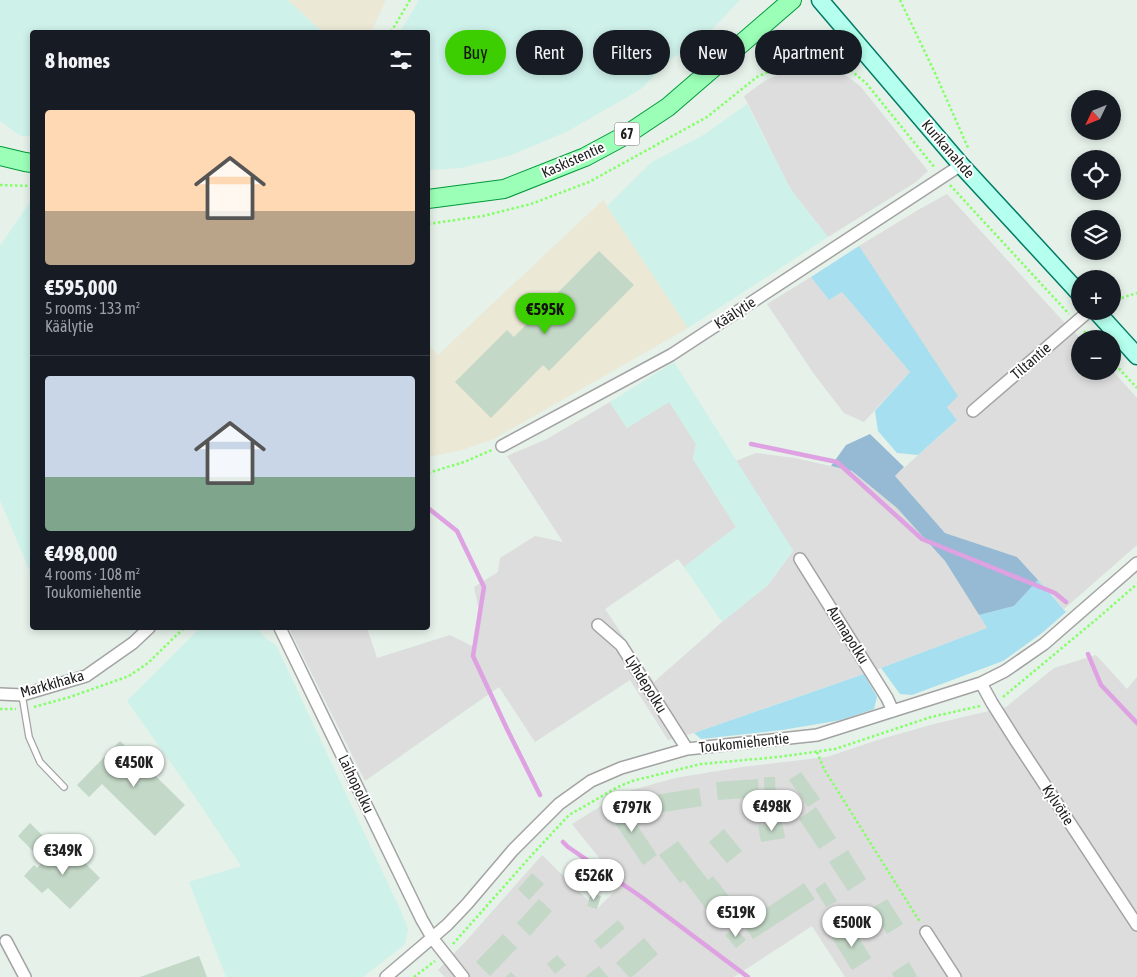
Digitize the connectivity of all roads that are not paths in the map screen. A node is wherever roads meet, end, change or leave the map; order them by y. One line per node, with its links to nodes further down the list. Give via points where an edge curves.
1 (792, 0): 7 (main road, Kaskistentie / 67, via 668,107 626,135 585,157 504,189)
2 (820, 0): 4 (main road, Kurikanahde)
3 (0, 156): 5 (main road)
4 (966, 160): 8 (main road, Kurikanahde, via 976,182); 13 (street, Käälytie, via 671,355)
5 (29, 162): 6 (main road)
6 (0, 169)
7 (430, 199)
8 (1071, 284)
9 (1078, 320): 12 (street, Tiltantie)
10 (1104, 320): 11 (main road)
11 (1137, 356)
12 (973, 411)
13 (502, 446)
14 (800, 559): 22 (street, Aumapolku)
15 (1137, 563): 19 (street, Toukomiehentie, via 1044,644)
16 (598, 625): 23 (street, Lyhdepolku, via 621,645)
17 (147, 630): 21 (street, Markkihaka, via 86,676)
18 (281, 630): 27 (street, Laihopolku)
19 (981, 683): 22 (street, Toukomiehentie); 25 (street, Kylvötie)
20 (0, 694): 21 (street, Markkihaka)
21 (22, 695): 24 (lane, via 29,737 40,762)
22 (894, 711): 23 (street, Toukomiehentie, via 817,735)
23 (687, 749): 27 (street, Toukomiehentie, via 621,768 591,781 559,804)
24 (64, 787)
25 (1137, 925)
26 (926, 932): 32 (street)
27 (432, 939): 30 (street, Toukomiehentie); 31 (street, Laihopolku)
28 (6, 941): 29 (street)
29 (25, 977)
30 (386, 977)
31 (463, 977)
32 (955, 977)

